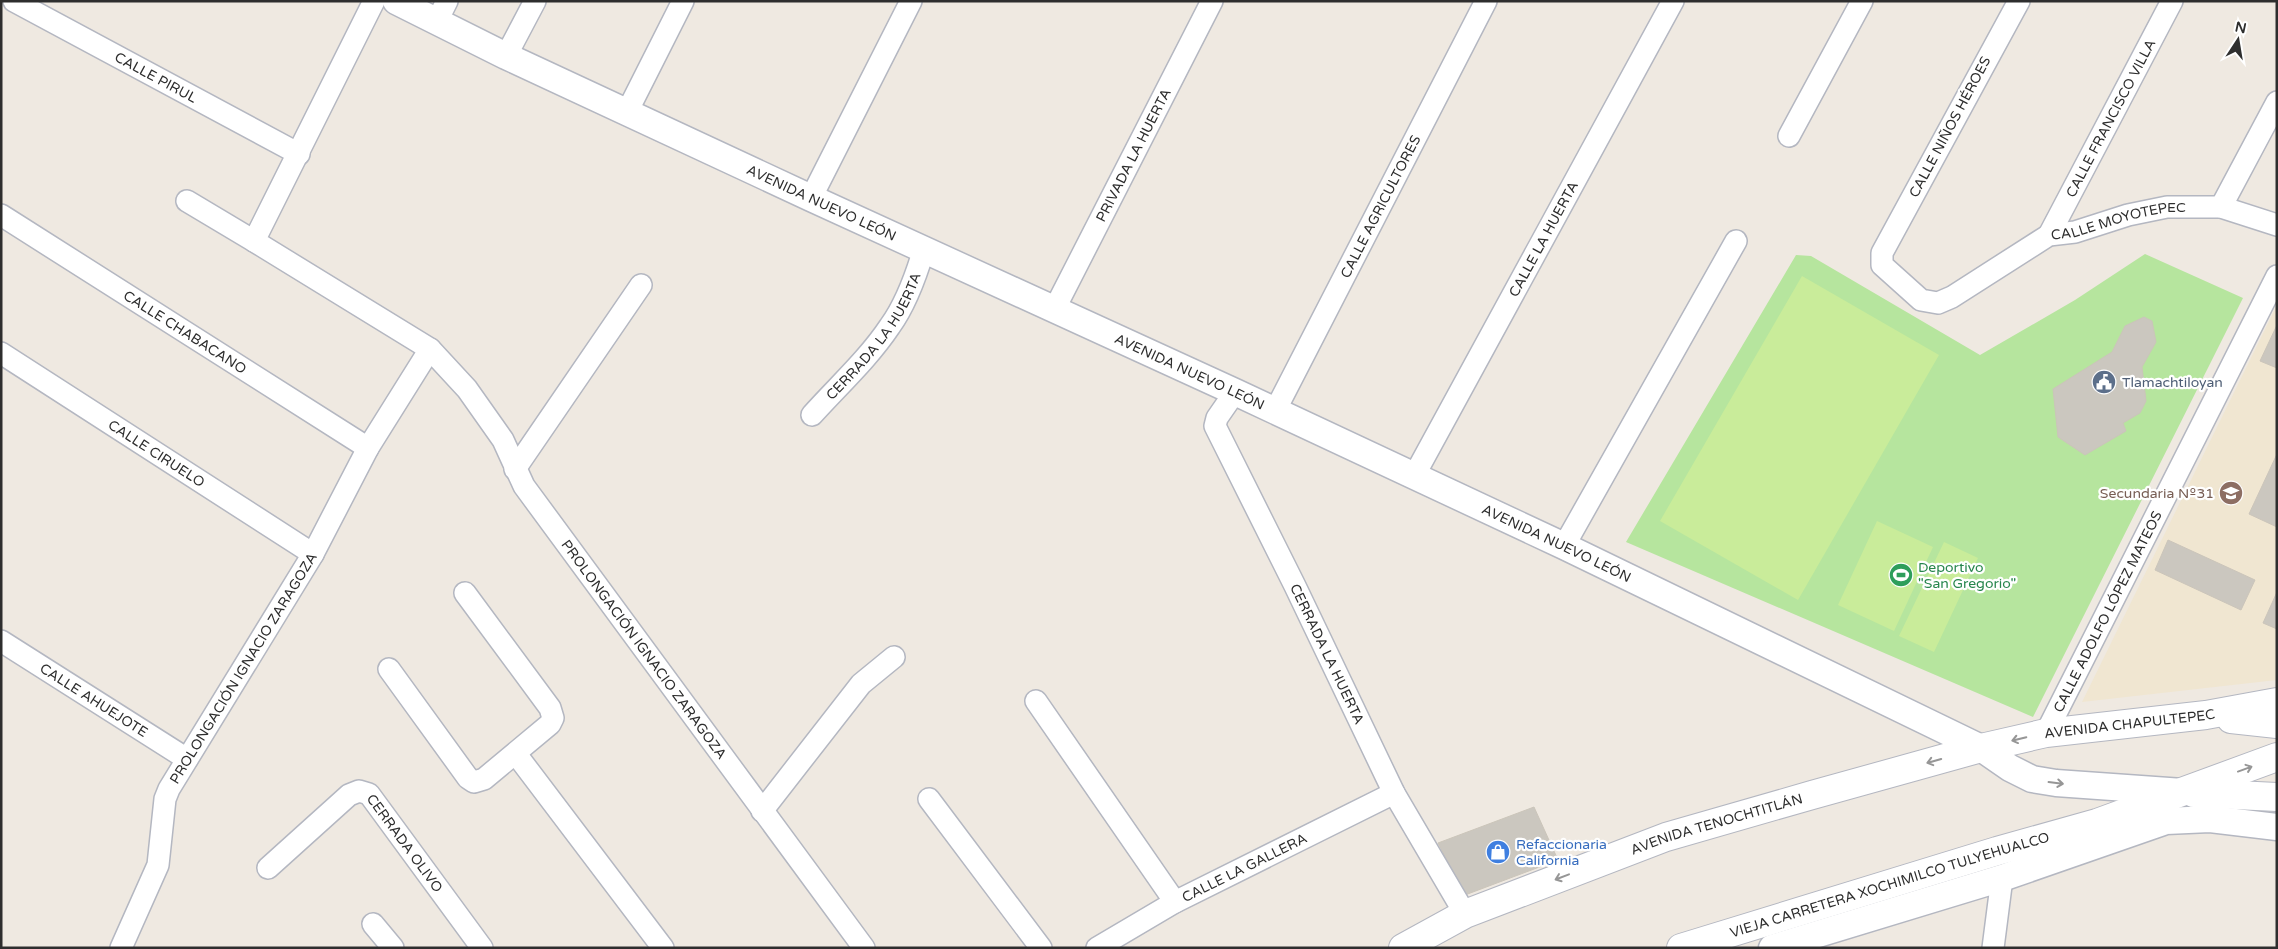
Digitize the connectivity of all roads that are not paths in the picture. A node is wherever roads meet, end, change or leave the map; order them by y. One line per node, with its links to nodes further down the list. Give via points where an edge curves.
1 (14, 1): 18 (street, CALLE PIRUL)
2 (374, 1): 18 (street)
3 (396, 1): 13 (street, AVENIDA NUEVO LEÓN)
4 (535, 1): 14 (street)
5 (683, 1): 16 (street)
6 (911, 1): 19 (street)
7 (1212, 1): 31 (street, PRIVADA LA HUERTA)
8 (1486, 1): 35 (street, CALLE AGRICULTORES)
9 (1673, 1): 39 (street, CALLE LA HUERTA)
10 (1862, 1): 17 (street)
11 (2018, 1): 28 (street, CALLE NIÑOS HÉROES)
12 (2172, 1): 24 (street, CALLE FRANCISCO VILLA)
13 (442, 11): 14 (street, AVENIDA NUEVO LEÓN)
14 (506, 56): 16 (street, AVENIDA NUEVO LEÓN)
15 (2277, 102): 21 (street)
16 (627, 112): 19 (street, AVENIDA NUEVO LEÓN)
17 (1789, 136)
18 (298, 154): 25 (street)
19 (811, 198): 27 (street, AVENIDA NUEVO LEÓN)
20 (187, 201): 25 (street, PROLONGACIÓN IGNACIO ZARAGOZA)
21 (2221, 207): 23 (street, CALLE MOYOTEPEC); 24 (street, CALLE MOYOTEPEC, via 2167,207 2128,215 2075,232)
22 (1, 215): 37 (street, CALLE CHABACANO)
23 (2277, 225)
24 (2049, 234): 28 (street, CALLE MOYOTEPEC, via 1938,303 1921,300 1882,266)
25 (254, 241): 32 (street, PROLONGACIÓN IGNACIO ZARAGOZA)
26 (1736, 241): 40 (street)
27 (924, 249): 31 (street, AVENIDA NUEVO LEÓN); 36 (street, CERRADA LA HUERTA, via 915,278 892,325)
28 (1882, 253)
29 (2277, 276): 50 (street, CALLE ADOLFO LÓPEZ MATEOS)
30 (641, 285): 38 (street)
31 (1054, 310): 34 (street, AVENIDA NUEVO LEÓN)
32 (430, 349): 37 (street, PROLONGACIÓN IGNACIO ZARAGOZA); 38 (street, PROLONGACIÓN IGNACIO ZARAGOZA, via 472,396 503,440)
33 (1, 353): 41 (street, CALLE CIRUELO)
34 (1235, 392): 35 (street, AVENIDA NUEVO LEÓN); 55 (street, CERRADA LA HUERTA, via 1215,426)
35 (1275, 411): 39 (street, AVENIDA NUEVO LEÓN)
36 (812, 415)
37 (368, 448): 41 (street, PROLONGACIÓN IGNACIO ZARAGOZA)
38 (515, 468): 59 (street, PROLONGACIÓN IGNACIO ZARAGOZA, via 524,486)
39 (1414, 476): 40 (street, AVENIDA NUEVO LEÓN)
40 (1564, 546): 51 (street, AVENIDA NUEVO LEÓN)
41 (313, 554): 54 (street, PROLONGACIÓN IGNACIO ZARAGOZA)
42 (465, 593): 52 (street, via 550,708 553,718 550,724)
43 (1, 642): 54 (street, CALLE AHUEJOTE)
44 (894, 657): 59 (street, via 861,684)
45 (389, 669): 52 (street, via 468,778 474,782 484,780)
46 (1036, 701): 63 (street)
47 (2277, 702): 48 (main road, AVENIDA CHAPULTEPEC)
48 (2206, 715): 49 (main road); 50 (main road, AVENIDA CHAPULTEPEC)
49 (2277, 724)
50 (2046, 733): 51 (main road, AVENIDA CHAPULTEPEC, one-way to 51)
51 (1982, 748): 58 (street, AVENIDA NUEVO LEÓN, one-way to 58, via 2032,779); 64 (main road, AVENIDA TENOCHTITLÁN, one-way to 64, via 1666,837)
52 (516, 754): 69 (street)
53 (2277, 757): 58 (main road, VIEJA CARRETERA XOCHIMILCO TULYEHUALCO, one-way to 53)
54 (187, 759): 66 (street, PROLONGACIÓN IGNACIO ZARAGOZA, via 165,799 154,878)
55 (1394, 794): 63 (street, CALLE LA GALLERA); 64 (street, CERRADA LA HUERTA)
56 (2277, 797): 58 (main road)
57 (929, 799): 71 (street)
58 (2169, 804): 60 (street, via 2210,819); 62 (street); 74 (main road, VIEJA CARRETERA XOCHIMILCO TULYEHUALCO, via 1997,851)
59 (762, 811): 70 (street, PROLONGACIÓN IGNACIO ZARAGOZA)
60 (2277, 827)
61 (268, 868): 68 (street, CERRADA OLIVO, via 348,795 360,791 369,794)
62 (2002, 878): 75 (street); 76 (street)
63 (1175, 902): 72 (street, CALLE LA GALLERA)
64 (1464, 914): 73 (main road, AVENIDA TENOCHTITLÁN)
65 (373, 924): 67 (street)
66 (121, 948)
67 (393, 948)
68 (482, 948)
69 (663, 948)
70 (864, 948)
71 (1041, 948)
72 (1097, 948)
73 (1403, 948)
74 (1681, 948)
75 (1772, 948)
76 (1993, 948)

